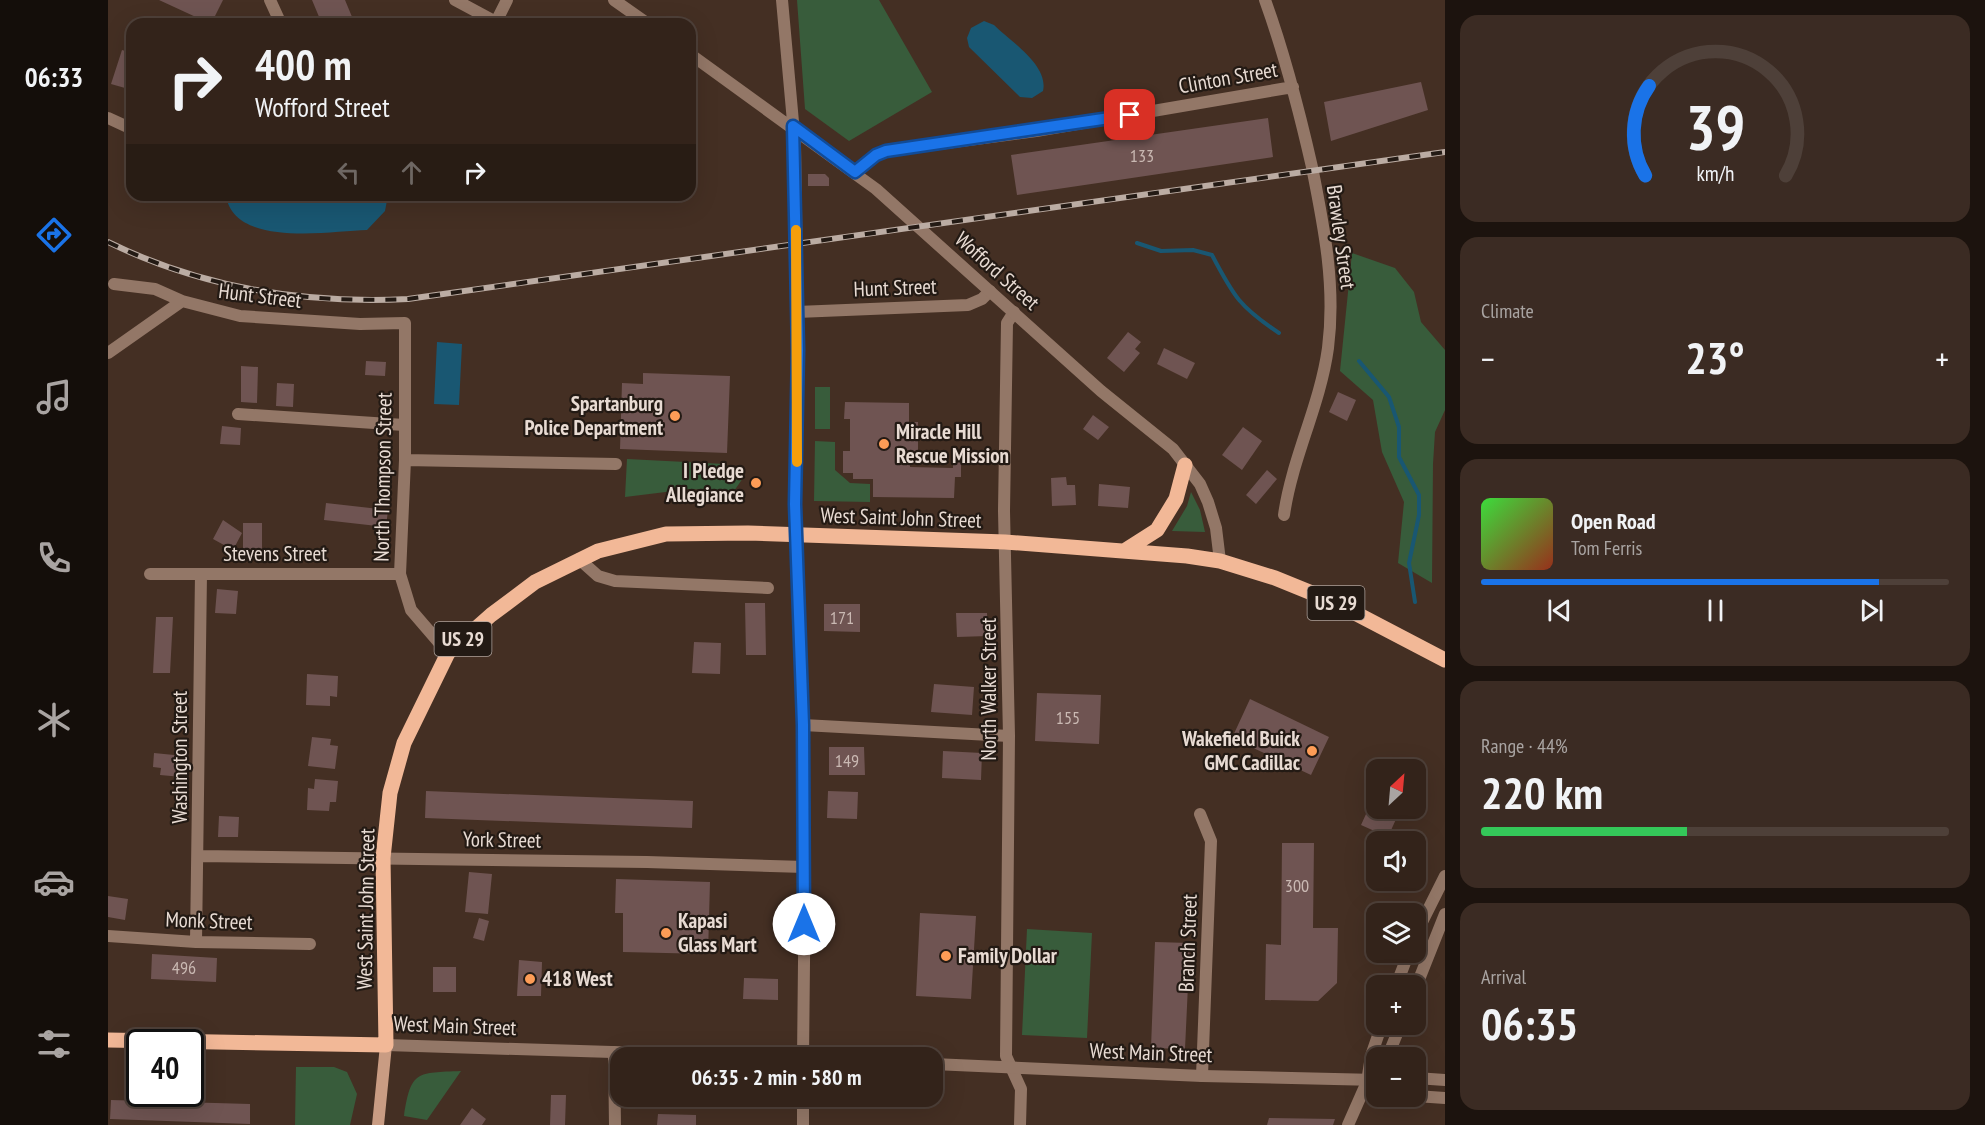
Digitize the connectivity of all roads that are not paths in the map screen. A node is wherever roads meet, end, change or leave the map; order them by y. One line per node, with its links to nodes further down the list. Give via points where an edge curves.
1 (270, 0): 7 (street)
2 (455, 0): 8 (street)
3 (507, 0): 9 (street)
4 (614, 0): 10 (street)
5 (782, 0): 15 (street)
6 (1265, 0): 12 (street, Brawley Street)
7 (278, 18)
8 (487, 18)
9 (498, 18)
10 (640, 18)
11 (696, 58): 15 (street, Wofford Street)
12 (1293, 87): 16 (street, Clinton Street, via 1036,131 886,151); 29 (street, Brawley Street, via 1327,243 1330,312 1322,378 1289,482)
13 (108, 118): 14 (street)
14 (126, 126)
15 (793, 126): 16 (street, Wofford Street); 20 (street)
16 (855, 172): 18 (street, Wofford Street)
17 (114, 284): 19 (street, Hunt Street, via 155,289)
18 (990, 291): 20 (street, Hunt Street, via 968,305); 21 (street, Wofford Street)
19 (182, 301): 22 (street, Hunt Street, via 240,316); 23 (street)
20 (797, 312): 30 (street)
21 (1014, 312): 28 (street, Wofford Street, via 1101,391 1173,449); 31 (street, North Walker Street, via 1007,323)
22 (405, 323): 25 (street, North Thompson Street)
23 (108, 353)
24 (238, 414): 25 (street)
25 (404, 425): 26 (street, North Thompson Street)
26 (405, 460): 27 (street); 37 (street, North Thompson Street)
27 (616, 464)
28 (1185, 465): 32 (main road, via 1176,499 1157,530); 34 (street, Wofford Street, via 1208,502)
29 (1284, 515)
30 (797, 536): 31 (main road, West Saint John Street / US 29); 33 (main road, West Saint John Street / US 29, via 666,534); 41 (street)
31 (1005, 542): 32 (main road, West Saint John Street / US 29); 42 (street, North Walker Street)
32 (1125, 551): 34 (main road, West Saint John Street / US 29)
33 (579, 559): 38 (street, via 598,576 615,581); 39 (main road, West Saint John Street / US 29, via 535,582)
34 (1220, 561): 40 (main road, West Saint John Street / US 29, via 1334,602)
35 (201, 573): 36 (street, Stevens Street); 37 (street, Stevens Street); 44 (street, Washington Street)
36 (150, 574)
37 (400, 574): 39 (street, North Thompson Street, via 411,610)
38 (768, 588)
39 (448, 653): 45 (main road, West Saint John Street / US 29, via 404,743 390,794)
40 (1445, 660)
41 (803, 725): 42 (street); 46 (street)
42 (1009, 736): 59 (street, North Walker Street)
43 (1200, 814): 60 (street, Branch Street, via 1211,841)
44 (198, 856): 45 (street, York Street); 51 (street, Washington Street)
45 (383, 858): 46 (street, York Street); 55 (main road, West Saint John Street / US 29)
46 (805, 867): 56 (street)
47 (1445, 876): 48 (street)
48 (1426, 914)
49 (1445, 914): 53 (street)
50 (108, 936): 51 (street, Monk Street)
51 (196, 942): 52 (street, Monk Street)
52 (310, 944)
53 (1421, 975)
54 (108, 1040): 55 (main road, West Main Street)
55 (386, 1045): 57 (street, West Main Street); 69 (main road)
56 (801, 1047)
57 (610, 1052)
58 (943, 1065): 59 (street, West Main Street)
59 (1009, 1068): 60 (street, West Main Street); 72 (street, North Walker Street, via 1021,1089)
60 (1202, 1076): 63 (street, West Main Street)
61 (1426, 1079): 62 (street)
62 (1445, 1080)
63 (1366, 1083)
64 (1366, 1096): 73 (street)
65 (1426, 1097): 66 (street)
66 (1445, 1098)
67 (615, 1107): 70 (street)
68 (803, 1107): 71 (street)
69 (378, 1125)
70 (615, 1125)
71 (804, 1125)
72 (1020, 1125)
73 (1348, 1125)

